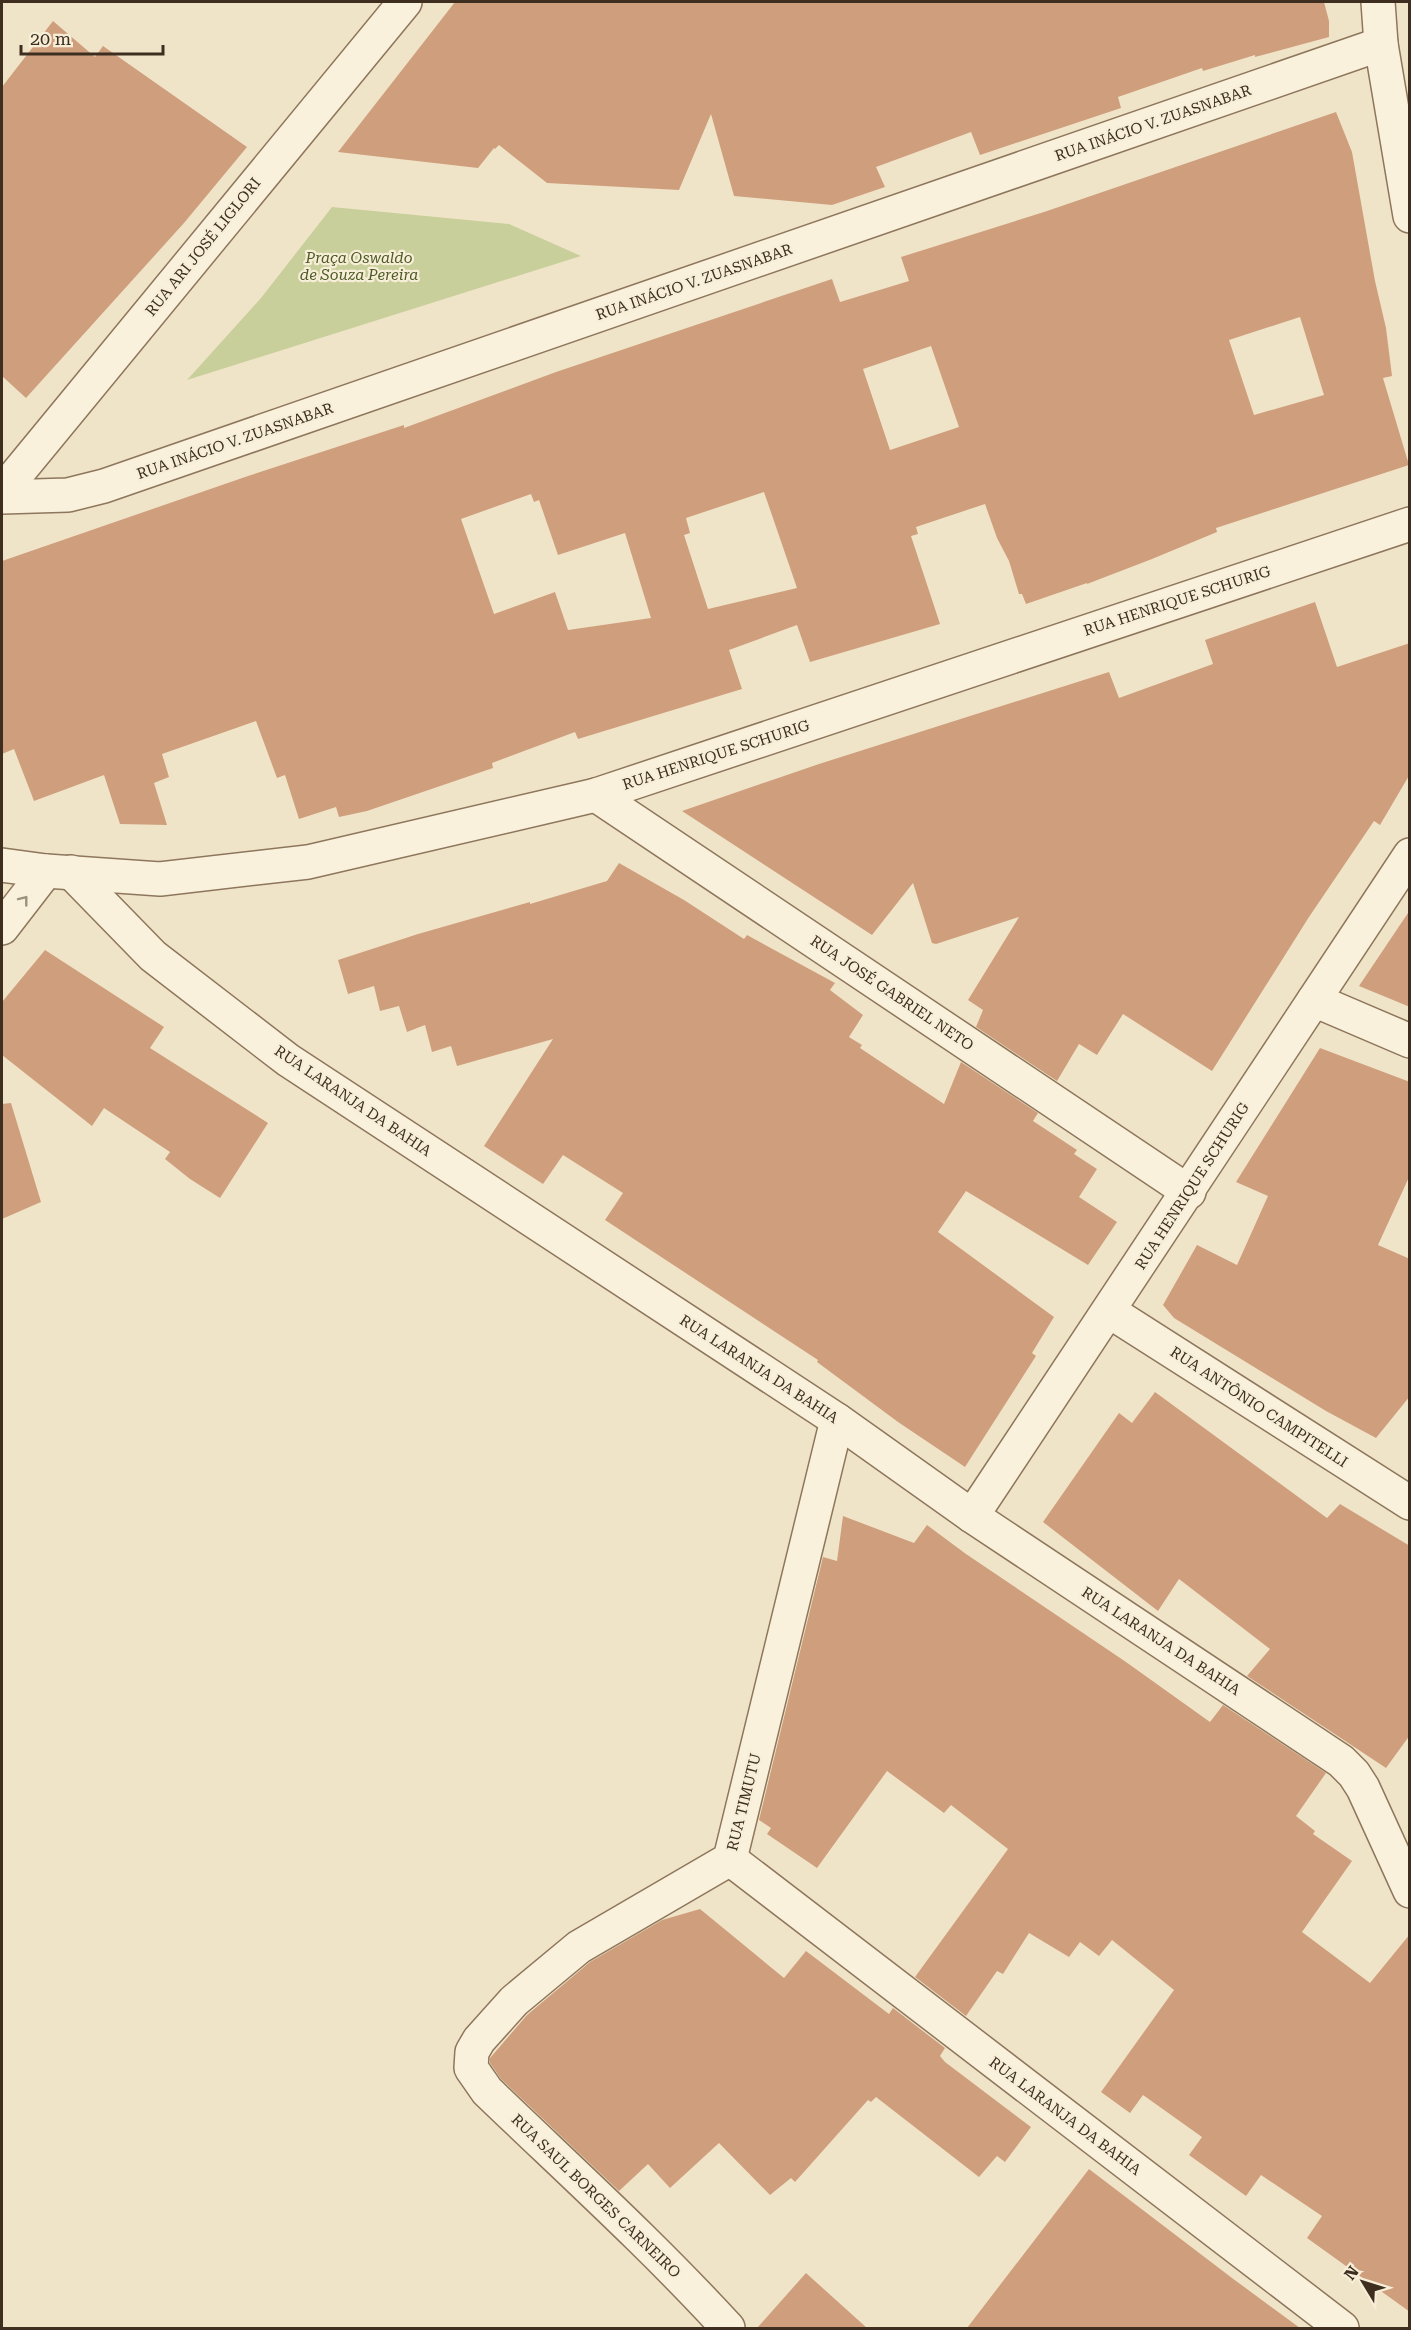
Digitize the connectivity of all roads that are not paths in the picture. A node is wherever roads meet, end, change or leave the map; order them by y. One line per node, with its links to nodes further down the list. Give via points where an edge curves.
1 (405, 2): 5 (street, RUA ARI JOSÉ LIGLORI)
2 (1378, 2): 3 (street)
3 (1381, 44): 4 (street); 6 (street, RUA INÁCIO V. ZUASNABAR, via 104,486 69,495)
4 (1410, 216)
5 (2, 492)
6 (2, 497)
7 (1410, 524): 8 (street, RUA HENRIQUE SCHURIG)
8 (596, 795): 11 (street, RUA HENRIQUE SCHURIG, via 308,862 160,879); 15 (street, RUA JOSÉ GABRIEL NETO)
9 (1410, 855): 13 (street, RUA HENRIQUE SCHURIG)
10 (2, 865): 11 (street, RUA HENRIQUE SCHURIG)
11 (59, 872): 12 (street, one-way to 11); 17 (street, RUA LARANJA DA BAHIA, via 153,956 288,1060)
12 (2, 928)
13 (1314, 999): 14 (street); 15 (street, RUA HENRIQUE SCHURIG)
14 (1410, 1041)
15 (1188, 1192): 16 (street, RUA HENRIQUE SCHURIG)
16 (1109, 1311): 18 (street, RUA ANTÔNIO CAMPITELLI); 19 (street, RUA HENRIQUE SCHURIG)
17 (837, 1420): 19 (street, RUA LARANJA DA BAHIA); 20 (street, RUA TIMUTU)
18 (1410, 1503)
19 (972, 1516): 21 (street, RUA LARANJA DA BAHIA, via 1341,1761 1363,1788)
20 (730, 1859): 22 (street, RUA TIMUTU, via 579,1947 514,2001 479,2040); 24 (street, RUA LARANJA DA BAHIA)
21 (1410, 1891)
22 (470, 2061): 23 (street, RUA SAUL BORGES CARNEIRO, via 476,2078 487,2091)
23 (728, 2328)
24 (1342, 2328)

